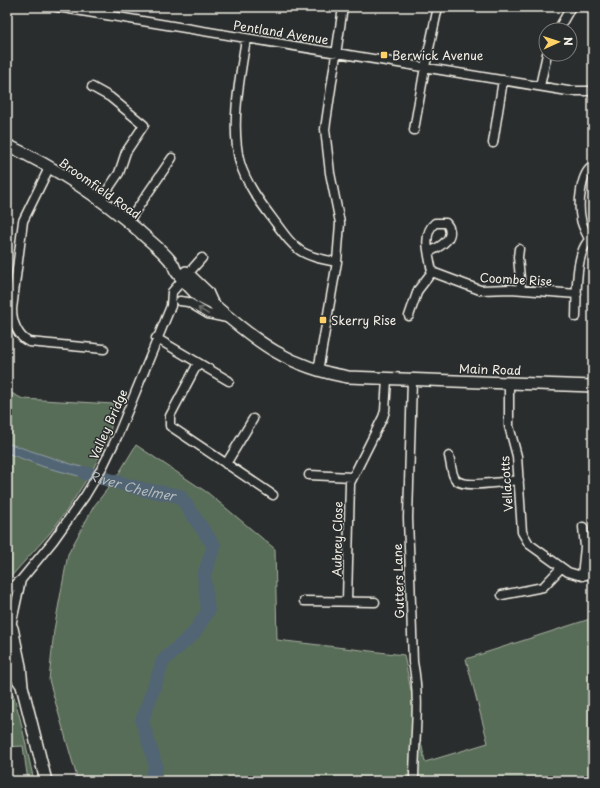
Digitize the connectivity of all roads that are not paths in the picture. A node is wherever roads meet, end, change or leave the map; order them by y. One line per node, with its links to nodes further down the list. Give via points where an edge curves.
1 (57, 7): 6 (street, Pentland Avenue)
2 (343, 7): 7 (street)
3 (438, 7): 9 (street)
4 (571, 7): 5 (street)
5 (563, 22)
6 (246, 39): 7 (street, Pentland Avenue); 26 (street, via 236,113 238,154 243,172 268,212 295,246 307,256)
7 (335, 53): 9 (street); 26 (street, via 325,130 340,223)
8 (545, 62): 12 (street)
9 (425, 67): 10 (street); 14 (street)
10 (503, 80): 12 (street); 15 (street)
11 (92, 86): 20 (street, via 144,125 126,152 119,173)
12 (540, 86): 13 (street, via 568,91)
13 (593, 91)
14 (414, 130)
15 (493, 143)
16 (7, 145): 19 (main road, Broomfield Road)
17 (172, 158): 21 (street)
18 (593, 166): 22 (street, via 588,169 585,176 580,200 582,224)
19 (49, 168): 20 (main road, Broomfield Road); 37 (street, via 23,221 12,309 13,320 21,336 29,342)
20 (100, 201): 21 (main road, Broomfield Road)
21 (128, 222): 28 (main road, Broomfield Road, via 172,262 175,270)
22 (591, 238): 30 (street, via 585,244 580,259)
23 (519, 249): 29 (street)
24 (429, 252): 27 (street)
25 (202, 258): 28 (street)
26 (337, 262): 39 (street)
27 (432, 272): 29 (street, Coombe Rise, via 480,290); 33 (street, via 418,290)
28 (187, 280): 31 (street); 32 (street, Valley Bridge, via 172,292); 35 (main road, Broomfield Road, via 200,298 212,303)
29 (521, 289): 30 (street, Coombe Rise)
30 (577, 294): 34 (street)
31 (180, 301): 32 (street); 35 (street, one-way to 31, via 208,314 188,302)
32 (171, 306): 36 (street, Valley Bridge)
33 (409, 316)
34 (576, 317)
35 (227, 318): 39 (main road, Broomfield Road, via 275,352)
36 (156, 338): 38 (street); 56 (street, Valley Bridge, via 103,466 73,515)
37 (104, 350)
38 (198, 363): 42 (street); 47 (street, via 170,416 169,423 172,429)
39 (318, 371): 40 (main road, Broomfield Road, via 348,377)
40 (387, 380): 41 (main road, Main Road); 49 (street, Aubrey Close, via 383,418)
41 (412, 380): 43 (main road, Main Road); 68 (street, Gutters Lane, via 408,518 413,662 418,682)
42 (230, 381)
43 (509, 383): 44 (main road, Main Road); 50 (street, Vellacotts, via 509,426 517,456)
44 (593, 386)
45 (253, 419): 47 (street)
46 (450, 456): 50 (street, via 454,477 460,483 468,485)
47 (226, 464): 51 (street)
48 (309, 475): 49 (street)
49 (352, 477): 60 (street, Aubrey Close)
50 (519, 480): 53 (street, Vellacotts, via 522,532 529,544)
51 (273, 496)
52 (583, 527): 55 (street, via 585,547)
53 (561, 568): 55 (street, Vellacotts); 58 (street, via 543,587)
54 (593, 575): 55 (street, Vellacotts)
55 (582, 576)
56 (21, 580): 57 (street, Valley Bridge); 62 (street, Valley Bridge)
57 (7, 591)
58 (502, 595)
59 (304, 601): 60 (street)
60 (347, 601): 61 (street)
61 (375, 602)
62 (10, 624): 63 (main road); 66 (main road)
63 (7, 641)
64 (7, 664): 66 (main road)
65 (7, 673): 66 (main road)
66 (22, 686): 67 (main road)
67 (46, 781)
68 (414, 781)

